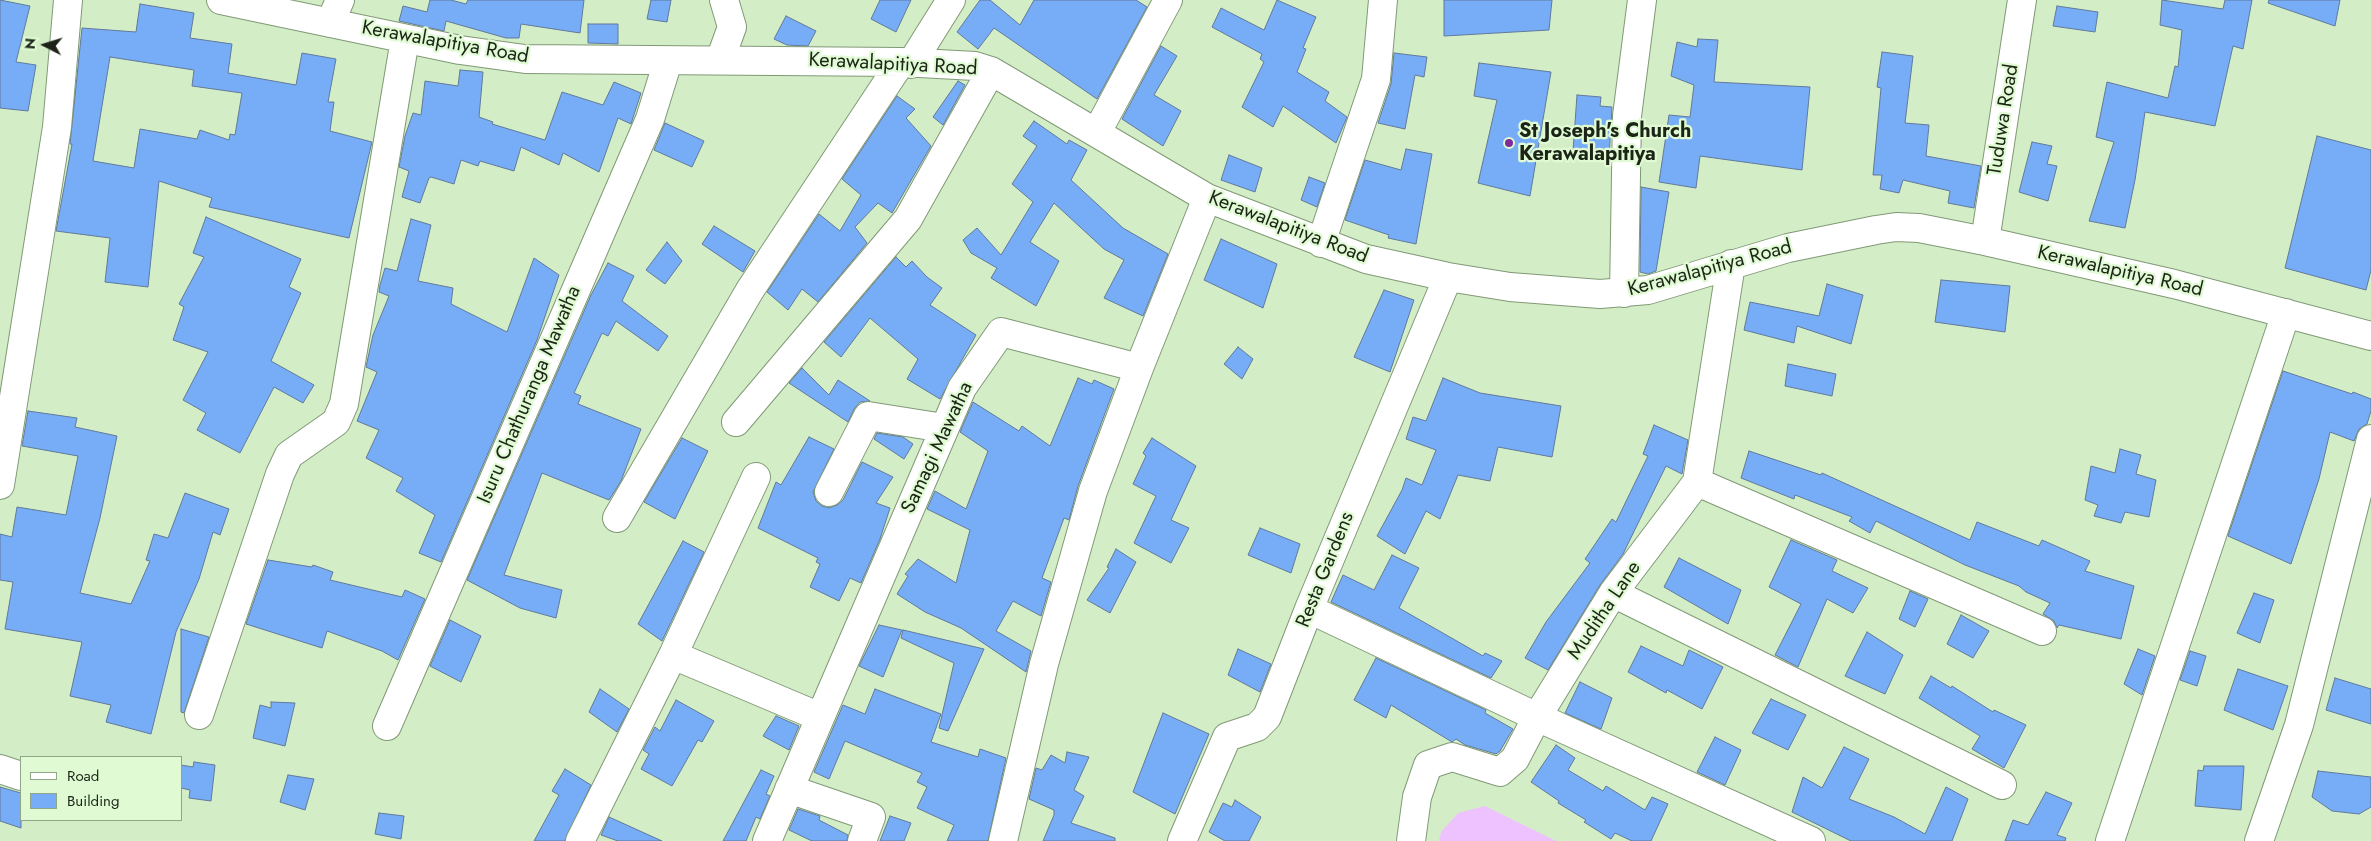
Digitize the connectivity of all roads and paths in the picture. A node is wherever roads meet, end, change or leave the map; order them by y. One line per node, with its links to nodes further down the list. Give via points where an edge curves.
1 (68, 0): 30 (street, via 57,127)
2 (221, 0): 9 (street, Kerawalapitiya Road)
3 (724, 0): 11 (street, via 732,27)
4 (951, 0): 13 (street)
5 (1168, 0): 15 (street)
6 (1383, 0): 18 (street, via 1376,78)
7 (1642, 0): 21 (street, via 1627,116)
8 (2022, 0): 17 (street, Tuduwa Road)
9 (335, 11): 10 (street, Kerawalapitiya Road)
10 (405, 39): 12 (street, Kerawalapitiya Road, via 524,59); 37 (street, via 344,404 336,422 289,455 280,474)
11 (720, 60): 12 (street, Kerawalapitiya Road); 13 (street, Kerawalapitiya Road)
12 (668, 61): 40 (street, Isuru Chathuranga Mawatha, via 650,119)
13 (906, 63): 14 (street, Kerawalapitiya Road, via 958,64); 32 (street, via 750,290)
14 (991, 70): 15 (street, Kerawalapitiya Road); 25 (street, via 908,219)
15 (1097, 132): 16 (street, Kerawalapitiya Road)
16 (1207, 198): 18 (street, Kerawalapitiya Road); 24 (street)
17 (1985, 241): 19 (street, Kerawalapitiya Road, via 1919,228 1896,227 1788,248); 22 (street, Kerawalapitiya Road)
18 (1321, 243): 20 (street, Kerawalapitiya Road, via 1366,259)
19 (1731, 264): 21 (street, Kerawalapitiya Road, via 1648,290); 29 (street, Muditha Lane)
20 (1448, 277): 21 (street, Kerawalapitiya Road, via 1560,292); 34 (street, Resta Gardens)
21 (1624, 293)
22 (2286, 313): 23 (street, Kerawalapitiya Road); 52 (street)
23 (2371, 336)
24 (1139, 368): 26 (street, Samagi Mawatha, via 1002,332 962,388); 48 (street, via 1093,491 1044,664)
25 (736, 422)
26 (944, 428): 31 (street, via 868,416); 38 (street, Samagi Mawatha)
27 (2371, 439): 53 (street, via 2299,725)
28 (756, 477): 36 (street)
29 (1697, 482): 33 (street, Muditha Lane); 35 (street)
30 (0, 485)
31 (829, 492)
32 (617, 518)
33 (1613, 593): 39 (street, Muditha Lane); 43 (street)
34 (1309, 609): 39 (street); 49 (street, Resta Gardens, via 1267,718 1257,728 1227,737)
35 (2042, 631)
36 (673, 655): 38 (street); 45 (street)
37 (199, 715)
38 (820, 717): 44 (street, Samagi Mawatha)
39 (1537, 717): 50 (street, Muditha Lane, via 1516,759 1500,772 1452,757 1428,765 1417,797); 51 (street)
40 (387, 726)
41 (0, 769): 42 (street)
42 (20, 776)
43 (2002, 784)
44 (789, 790): 46 (street, Samagi Mawatha); 47 (street, via 871,817)
45 (580, 841)
46 (766, 841)
47 (862, 841)
48 (1003, 841)
49 (1182, 841)
50 (1410, 841)
51 (1811, 841)
52 (2110, 841)
53 (2259, 841)

